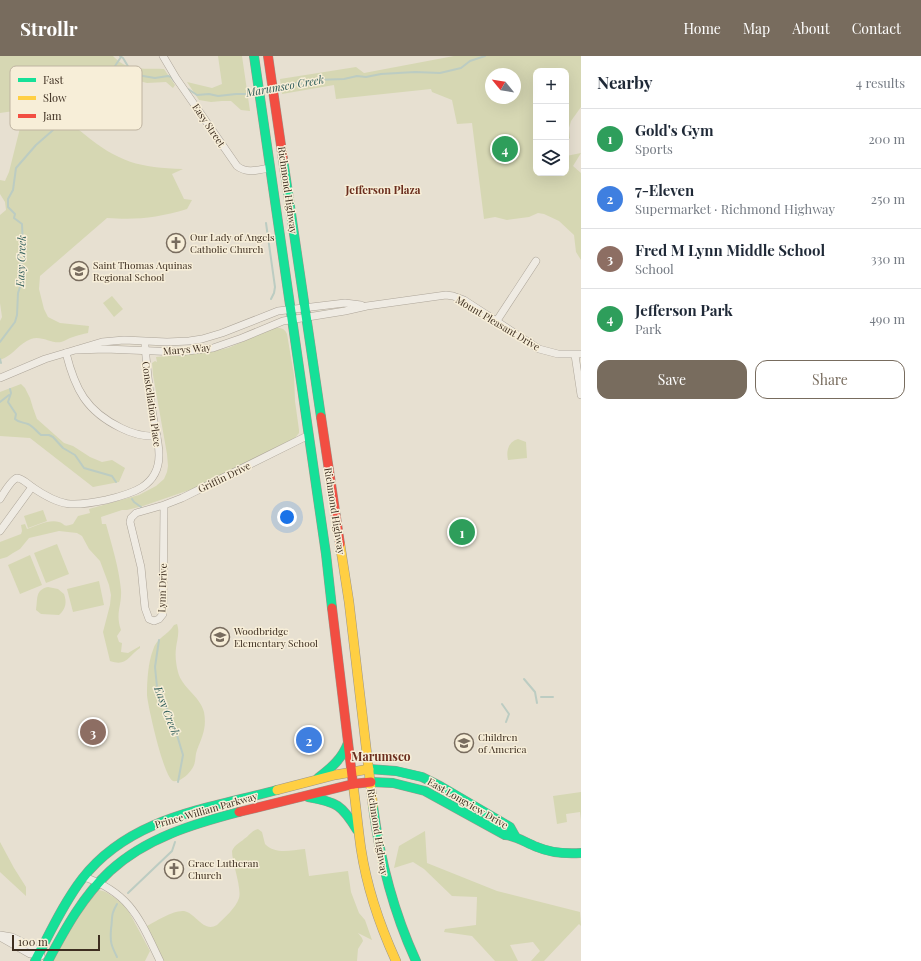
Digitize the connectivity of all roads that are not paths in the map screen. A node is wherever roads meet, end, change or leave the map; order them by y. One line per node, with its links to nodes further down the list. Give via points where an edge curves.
1 (254, 56): 4 (main road, Richmond Highway)
2 (268, 56): 7 (main road, Richmond Highway)
3 (164, 58): 4 (street, Easy Street, via 237,166 248,171)
4 (269, 168): 6 (main road, Richmond Highway)
5 (536, 261): 9 (street)
6 (290, 309): 7 (street, Mount Pleasant Drive); 8 (main road, Richmond Highway); 10 (street, Marys Way, via 272,312 243,326 202,339)
7 (305, 312): 8 (street, Mount Pleasant Drive); 9 (street, Mount Pleasant Drive, via 345,303 367,306 446,295 464,300); 25 (main road, Richmond Highway, via 352,625)
8 (292, 319): 12 (street, Marys Way, via 213,348 179,352); 17 (main road, Richmond Highway)
9 (496, 322): 14 (street, Mount Pleasant Drive, via 539,349 558,354)
10 (144, 341): 11 (street, Marys Way, via 114,340); 12 (street, Constellation Place)
11 (77, 350): 12 (street, Marys Way); 13 (street, Marys Way)
12 (145, 350): 18 (street, Constellation Place)
13 (66, 353): 15 (street, Marys Way); 18 (street, via 79,391 89,406 112,424 127,431)
14 (578, 354): 16 (street)
15 (0, 378)
16 (581, 396)
17 (309, 435): 21 (street, Griffin Drive); 24 (main road, Richmond Highway)
18 (157, 436): 19 (street, Constellation Place, via 159,460 154,473 145,486 132,493 76,505 49,499)
19 (32, 487): 20 (street, Constellation Place, via 17,478); 23 (street)
20 (0, 499)
21 (164, 505): 22 (street, Griffin Drive); 22 (street, Lynn Drive, via 163,614 154,621 148,617 141,567 131,524 131,518)
22 (137, 513)
23 (0, 531)
24 (348, 740): 26 (main road, Richmond Highway); 28 (main road, via 339,761)
25 (369, 769): 26 (main road, Prince William Parkway); 27 (main road, East Longview Drive, via 396,771); 29 (main road, Richmond Highway)
26 (352, 772): 28 (main road, Prince William Parkway); 30 (main road, Richmond Highway)
27 (422, 777): 31 (main road, via 415,784); 34 (main road, East Longview Drive)
28 (314, 781): 35 (main road, Prince William Parkway)
29 (371, 782): 30 (main road, Prince William Parkway); 31 (main road, East Longview Drive); 47 (main road, Richmond Highway, via 383,869 395,912)
30 (353, 784): 33 (main road, Prince William Parkway); 36 (main road, Richmond Highway)
31 (396, 784): 32 (main road, East Longview Drive)
32 (430, 794): 34 (main road, via 450,801 455,801); 38 (main road, East Longview Drive, via 505,835)
33 (300, 797): 36 (main road, via 329,800 336,804 346,813); 37 (main road, Prince William Parkway, via 210,820)
34 (459, 797): 38 (main road, East Longview Drive, via 510,827)
35 (158, 822): 37 (main road); 40 (main road, Prince William Parkway, via 118,846)
36 (359, 834): 46 (main road, Richmond Highway, via 370,891)
37 (164, 835): 41 (main road, Prince William Parkway, via 124,859)
38 (515, 836): 39 (main road, East Longview Drive, via 548,851)
39 (581, 853)
40 (84, 877): 41 (street); 43 (main road, Prince William Parkway, via 68,899)
41 (99, 882): 44 (main road, Prince William Parkway, via 70,921); 45 (street, via 129,904)
42 (0, 936): 43 (street)
43 (37, 958): 44 (street)
44 (48, 960)
45 (160, 961)
46 (396, 961)
47 (416, 961)

